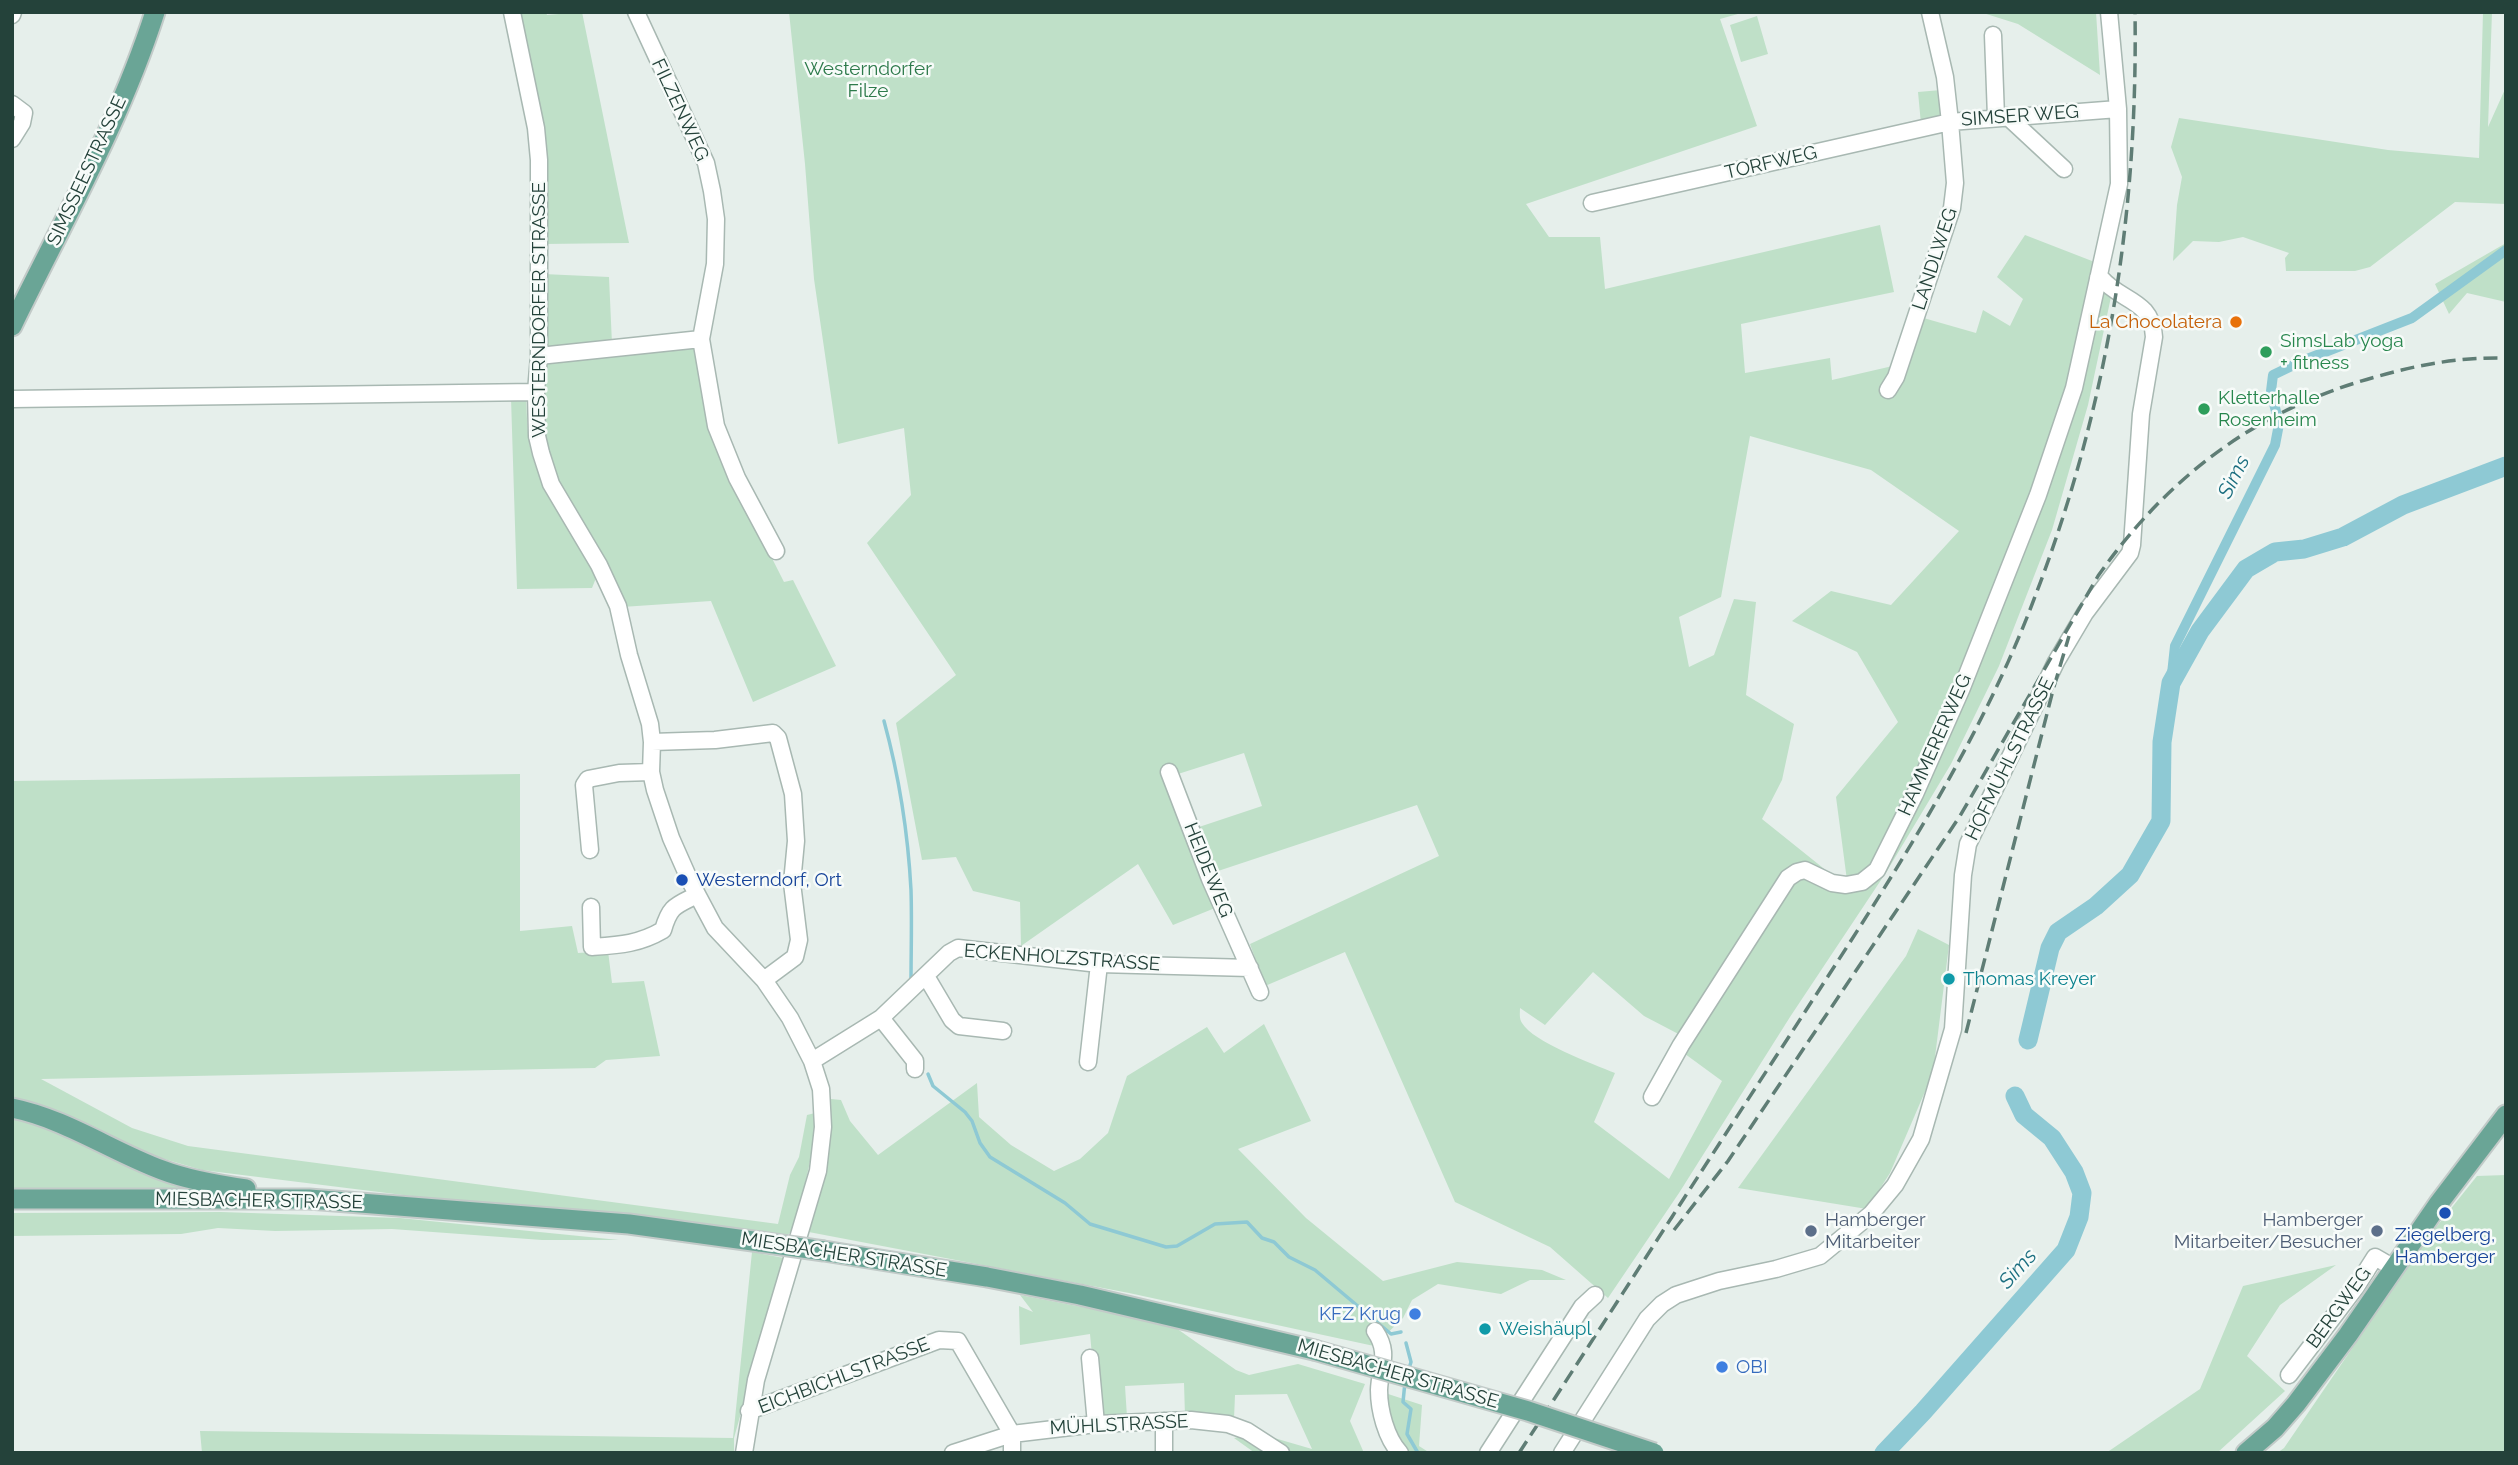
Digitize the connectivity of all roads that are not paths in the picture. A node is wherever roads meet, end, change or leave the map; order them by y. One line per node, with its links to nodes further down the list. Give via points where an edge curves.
1 (155, 12): 15 (main road, SIMSSEESTRASSE, via 103,141)
2 (512, 12): 17 (street, WESTERNDORFER STRASSE, via 539,160)
3 (636, 12): 16 (street, FILZENWEG, via 706,163 712,191 715,264)
4 (1930, 12): 10 (street, SIMSER WEG)
5 (2109, 12): 8 (street)
6 (1993, 36): 9 (street)
7 (12, 104): 11 (street, via 23,113)
8 (2118, 109): 9 (street, SIMSER WEG); 14 (street, via 2119,184)
9 (2002, 117): 10 (street, SIMSER WEG); 12 (street)
10 (1950, 122): 13 (street, TORFWEG); 18 (street, LANDLWEG, via 1955,183 1952,208)
11 (12, 139)
12 (2064, 169)
13 (1592, 203)
14 (2098, 278): 38 (street, HAMMERERWEG, via 2074,388 2038,495 1961,690 1877,870 1863,881 1846,885 1805,870 1788,878); 59 (street, HOFMÜHLSTRASSE, via 2142,307 2154,327 2141,414 2132,545 2056,662 1968,844 1953,1029 1921,1139 1877,1208 1819,1256 1719,1281 1662,1304 1647,1319)
15 (15, 316)
16 (701, 339): 17 (street); 21 (street, via 716,426 737,478)
17 (539, 356): 19 (street, WESTERNDORFER STRASSE)
18 (1888, 390)
19 (536, 392): 20 (street); 22 (street, WESTERNDORFER STRASSE, via 543,461 618,606)
20 (12, 399)
21 (776, 551)
22 (652, 742): 23 (street, WESTERNDORFER STRASSE); 31 (street, via 773,733 778,737 793,794 796,841 792,883 799,940 795,957)
23 (651, 772): 25 (street, via 588,779 584,785); 26 (street, WESTERNDORFER STRASSE, via 671,838)
24 (1169, 772): 29 (street, HEIDEWEG)
25 (590, 850)
26 (697, 895): 27 (street, via 671,908 663,930 646,940 622,944 592,947); 31 (street, WESTERNDORFER STRASSE, via 715,928)
27 (591, 907)
28 (1099, 964): 29 (street, ECKENHOLZSTRASSE); 30 (street, ECKENHOLZSTRASSE, via 958,948); 36 (street)
29 (1250, 968): 32 (street, HEIDEWEG)
30 (926, 976): 33 (street, ECKENHOLZSTRASSE); 34 (street, via 959,1026)
31 (764, 979): 35 (street, WESTERNDORFER STRASSE)
32 (1260, 992)
33 (881, 1018): 35 (street, ECKENHOLZSTRASSE); 37 (street, via 915,1060)
34 (1003, 1031)
35 (812, 1061): 48 (street, WESTERNDORFER STRASSE, via 822,1100 818,1171)
36 (1088, 1062)
37 (915, 1069)
38 (1652, 1097)
39 (12, 1108): 42 (main road, via 88,1134 162,1170 210,1184)
40 (2506, 1115): 43 (main road)
41 (12, 1199): 42 (main road, MIESBACHER STRASSE)
42 (309, 1199): 60 (main road, MIESBACHER STRASSE, bridge, via 629,1224 976,1275 1314,1350)
43 (2394, 1268): 47 (street, BERGWEG, via 2375,1257); 61 (main road, via 2296,1404)
44 (1595, 1295): 58 (street, via 1582,1307)
45 (1375, 1331): 57 (street, via 1384,1351 1381,1406)
46 (1090, 1358): 50 (street)
47 (2289, 1375)
48 (749, 1411): 51 (street, EICHBICHLSTRASSE, via 939,1340 958,1341); 52 (street, WESTERNDORFER STRASSE)
49 (1164, 1421): 50 (street, MÜHLSTRASSE); 55 (street); 56 (street, MÜHLSTRASSE, via 1228,1424)
50 (1096, 1424): 51 (street, MÜHLSTRASSE)
51 (1012, 1433): 53 (street, MÜHLSTRASSE); 54 (street)
52 (744, 1453)
53 (953, 1453)
54 (1012, 1453)
55 (1164, 1453)
56 (1281, 1453)
57 (1400, 1453)
58 (1488, 1453)
59 (1562, 1453)
60 (1654, 1453)
61 (2246, 1453)

